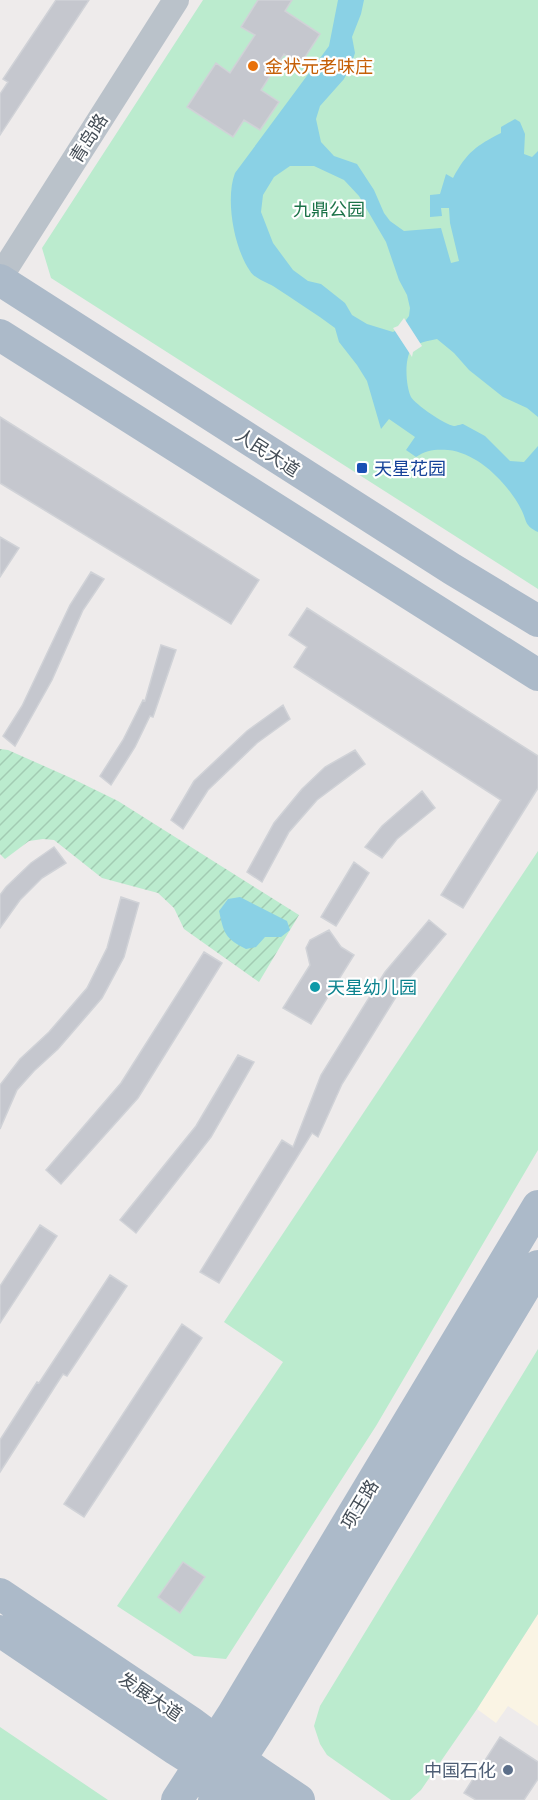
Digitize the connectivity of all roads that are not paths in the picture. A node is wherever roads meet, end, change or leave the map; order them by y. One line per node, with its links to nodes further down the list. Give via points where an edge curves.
1 (176, 0): 2 (street, 青岛路)
2 (0, 279): 4 (main road, 人民大道)
3 (0, 335): 5 (main road)
4 (538, 621)
5 (538, 675)
6 (538, 1206): 10 (main road, 项王路)
7 (538, 1266): 10 (main road, 项王路)
8 (0, 1594): 10 (main road, 发展大道, via 192,1723)
9 (0, 1631): 10 (main road, 发展大道, via 175,1749)
10 (219, 1769): 11 (main road, 项王路); 12 (main road, 发展大道); 13 (main road, 发展大道)
11 (177, 1800)
12 (256, 1800)
13 (299, 1800)

